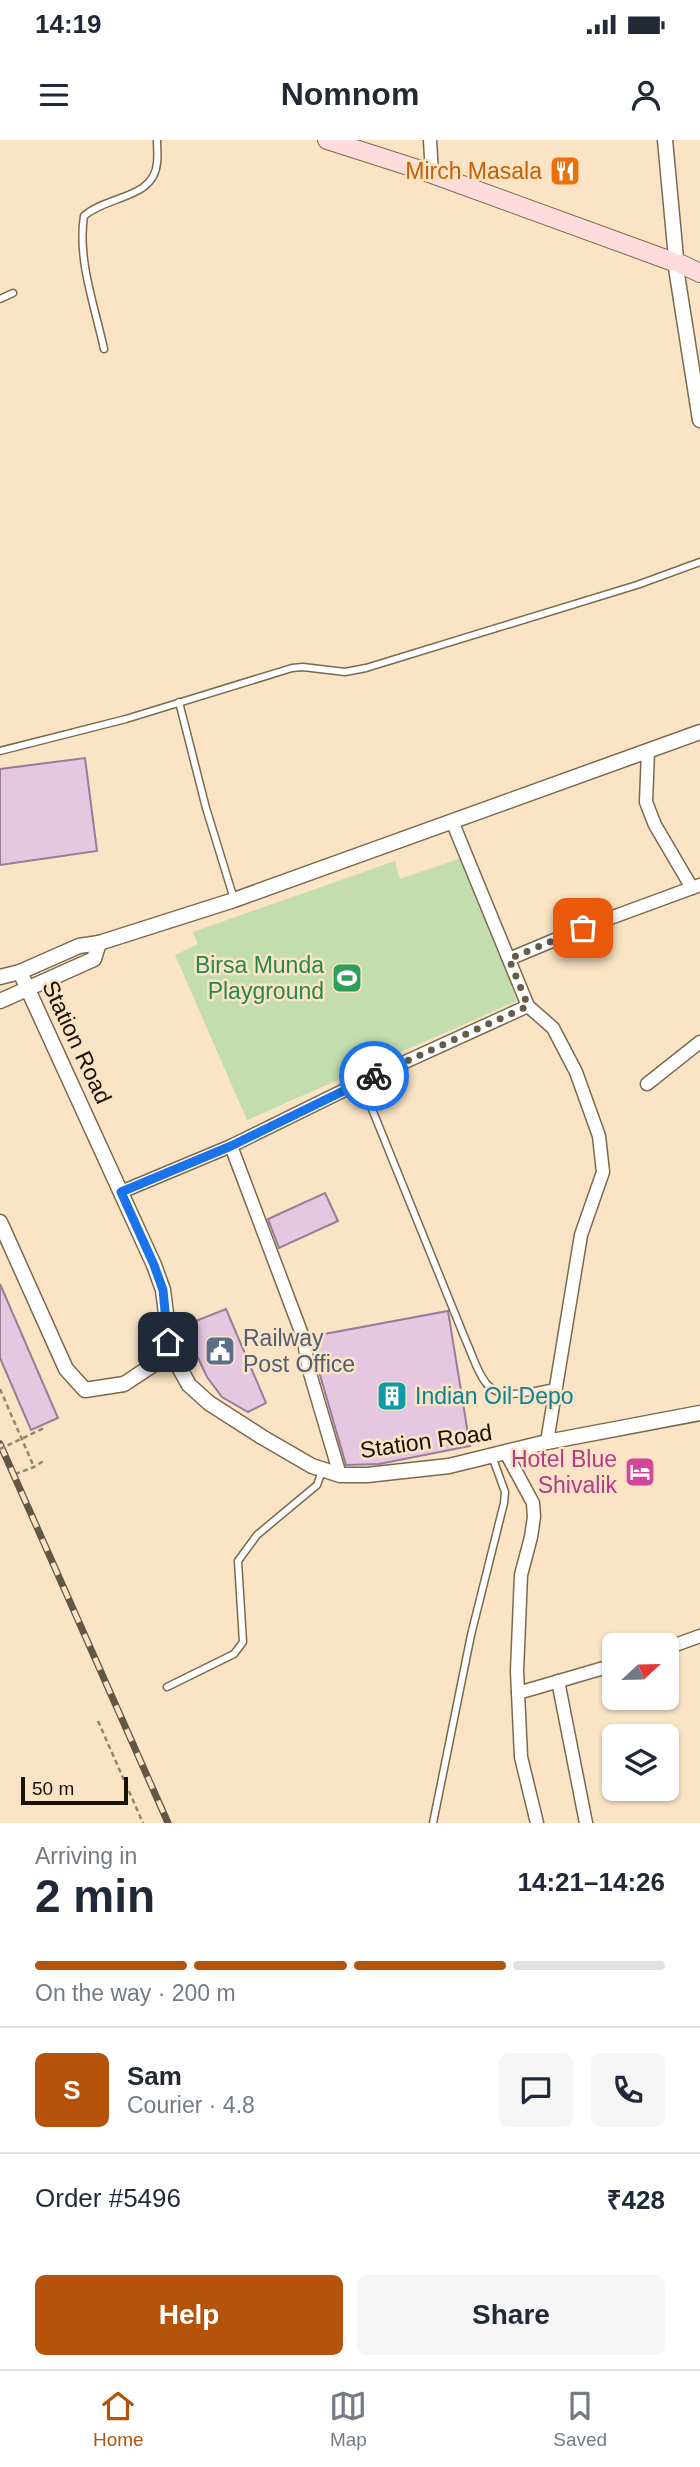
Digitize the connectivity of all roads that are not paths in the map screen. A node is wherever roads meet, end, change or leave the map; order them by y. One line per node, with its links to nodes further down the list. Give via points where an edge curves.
1 (158, 140): 10 (lane, via 158,164 144,189 93,208 84,216 86,266)
2 (327, 140): 5 (main road)
3 (430, 140): 5 (street)
4 (665, 140): 6 (street)
5 (432, 174): 6 (main road)
6 (676, 263): 7 (main road); 11 (street)
7 (700, 273)
8 (13, 293): 9 (lane)
9 (0, 299)
10 (104, 349)
11 (700, 420)
12 (700, 562): 13 (lane, via 366,668 345,672 292,668)
13 (179, 702): 15 (lane); 19 (lane)
14 (700, 732): 16 (street)
15 (0, 751)
16 (648, 751): 17 (street); 18 (street, via 646,802 655,825)
17 (452, 821): 19 (street); 21 (street)
18 (696, 886): 21 (street)
19 (234, 900): 20 (street)
20 (99, 943): 22 (street, via 79,946); 24 (street, via 94,959)
21 (509, 959): 26 (street)
22 (20, 972): 23 (street, Station Road); 24 (street, Station Road)
23 (0, 977)
24 (27, 989): 25 (street); 31 (street, Station Road)
25 (0, 1001)
26 (528, 1006): 28 (street); 34 (street, via 553,1028 576,1072 599,1136 603,1162 581,1236)
27 (700, 1042): 29 (street)
28 (361, 1082): 30 (street); 34 (lane, via 485,1383 506,1394)
29 (647, 1084)
30 (231, 1146): 31 (street); 39 (street, via 303,1337)
31 (121, 1192): 33 (street, Station Road, via 163,1290)
32 (0, 1222): 33 (street, via 66,1369 85,1390 124,1384)
33 (171, 1353): 38 (street, Station Road, via 189,1385 209,1403)
34 (556, 1387): 36 (street)
35 (700, 1413): 36 (street, Station Road)
36 (547, 1442): 37 (street, Station Road)
37 (499, 1454): 39 (street, Station Road, via 449,1466); 45 (street, via 533,1503 521,1575); 46 (lane, via 504,1503 471,1635)
38 (323, 1469): 39 (street, Station Road); 44 (lane, via 317,1485 257,1535 238,1561 243,1642 234,1654)
39 (340, 1475)
40 (700, 1636): 41 (street)
41 (679, 1644)
42 (602, 1668): 43 (street)
43 (558, 1681): 45 (street); 48 (street)
44 (167, 1687)
45 (518, 1693): 47 (street, via 522,1756)
46 (433, 1823)
47 (537, 1823)
48 (586, 1823)

